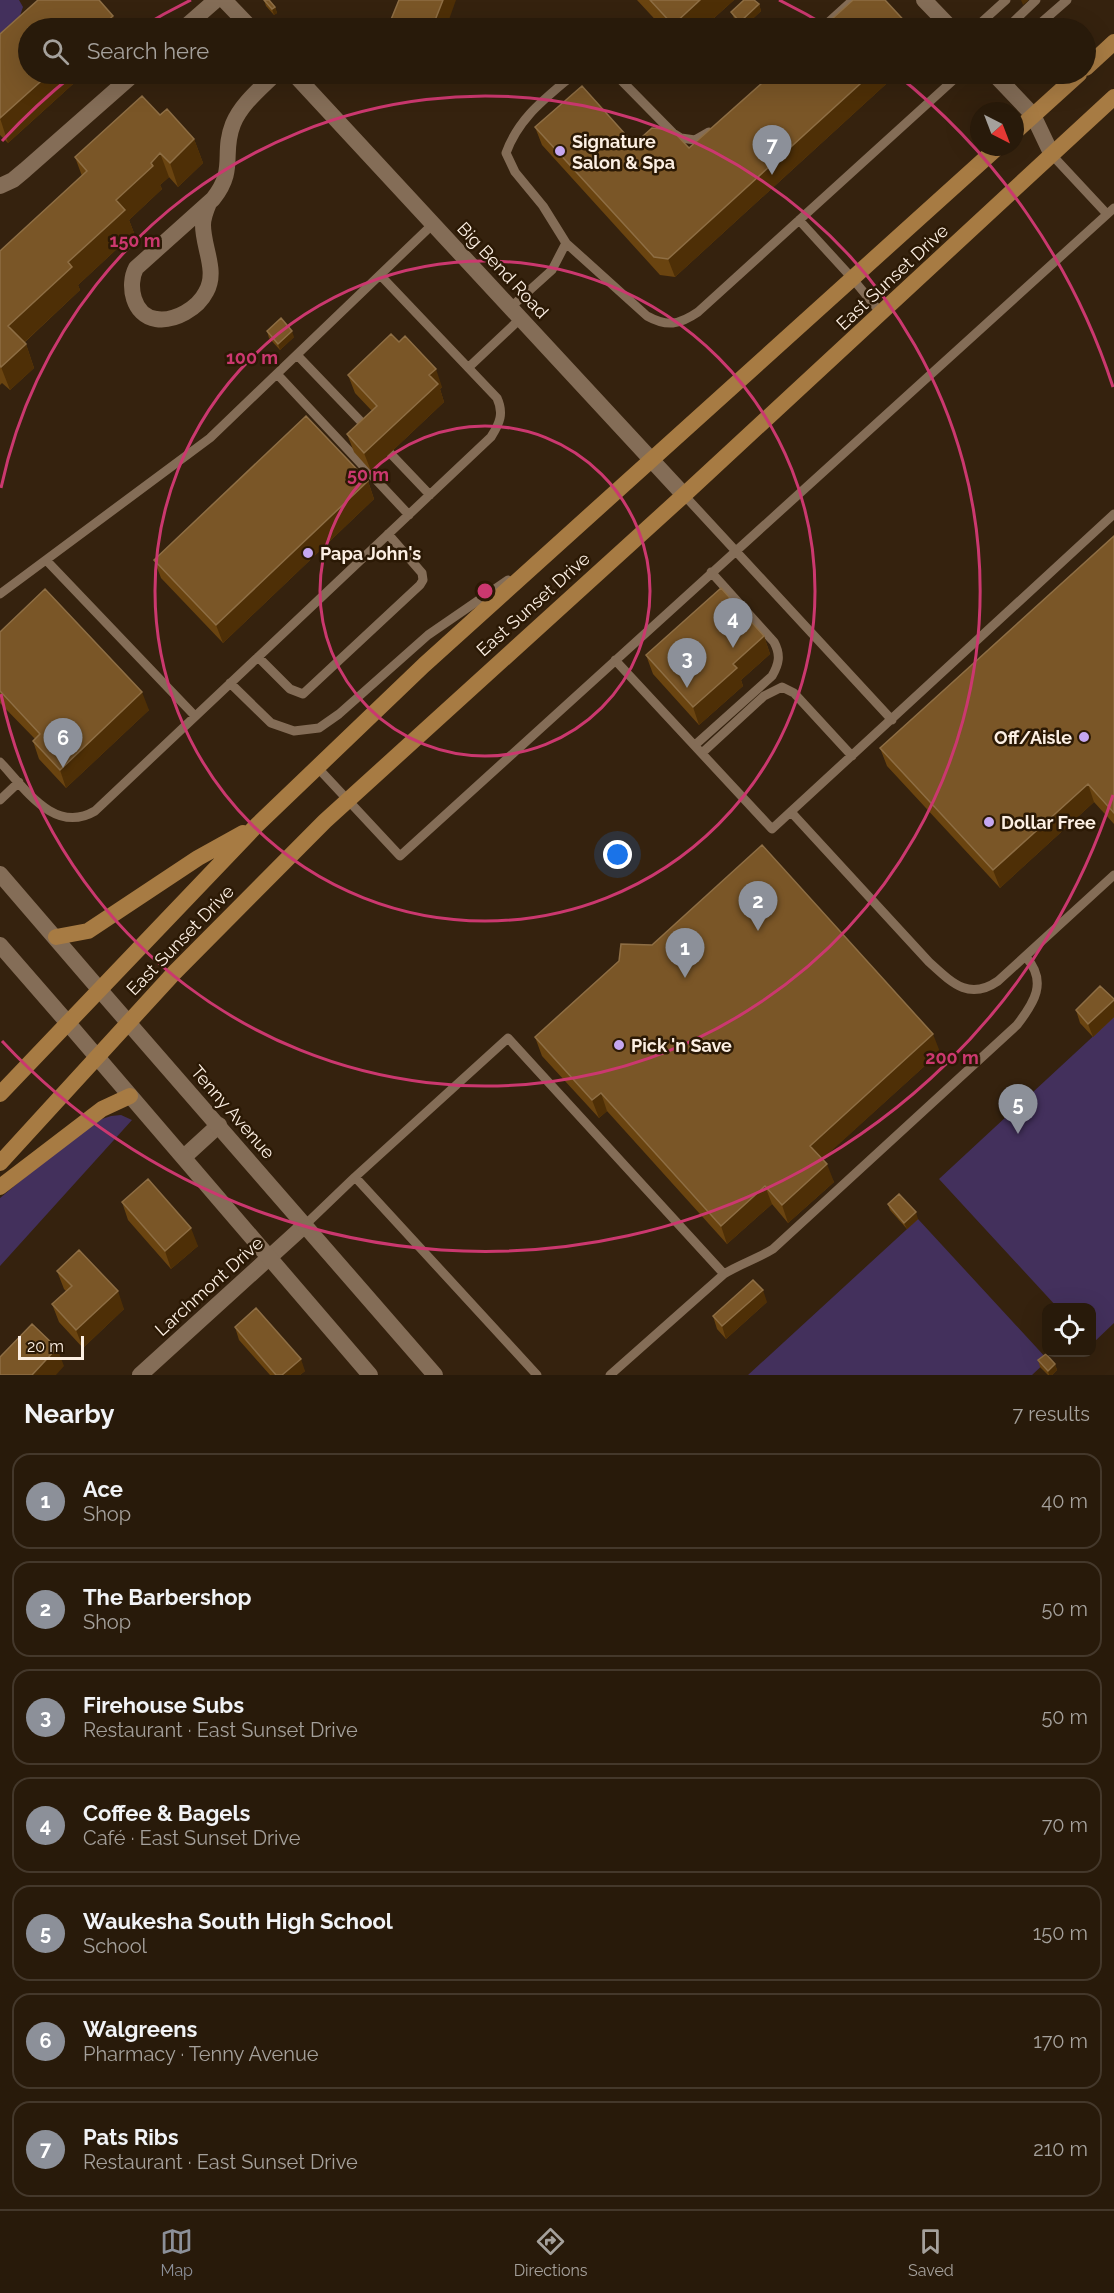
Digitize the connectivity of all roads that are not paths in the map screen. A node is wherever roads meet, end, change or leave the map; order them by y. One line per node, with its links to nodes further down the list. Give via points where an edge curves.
1 (853, 0): 9 (lane)
2 (924, 0): 10 (street)
3 (1006, 0): 11 (lane)
4 (1036, 0): 12 (lane)
5 (1067, 0): 13 (lane)
6 (224, 1): 7 (street); 8 (street)
7 (199, 18)
8 (241, 18)
9 (833, 18)
10 (941, 18)
11 (986, 18)
12 (1017, 18)
13 (1046, 18)
14 (1114, 42): 15 (main road)
15 (1096, 59)
16 (123, 84): 30 (street, via 13,180)
17 (265, 84): 31 (street, via 233,123 227,176)
18 (303, 84): 34 (street, Big Bend Road)
19 (562, 84): 35 (lane, via 534,108 513,134 506,153 515,172)
20 (625, 84): 27 (lane, via 681,138 701,139)
21 (949, 84): 33 (lane)
22 (1003, 84): 25 (street)
23 (1068, 84): 25 (main road)
24 (1114, 97): 28 (main road, East Sunset Drive)
25 (1033, 116): 26 (main road); 28 (street)
26 (1024, 124)
27 (716, 126)
28 (1052, 155): 32 (lane); 39 (main road, East Sunset Drive)
29 (988, 156): 37 (main road, East Sunset Drive)
30 (0, 186)
31 (209, 203): 31 (street, via 136,268 130,285 133,298 146,315 155,319 175,317 205,296 211,277 203,225)
32 (1110, 211): 51 (lane)
33 (799, 220): 35 (lane, via 698,312 672,323 660,323 647,316); 37 (lane)
34 (434, 224): 36 (lane); 38 (street, Big Bend Road)
35 (566, 243): 38 (lane, via 552,270)
36 (381, 276): 40 (lane); 41 (lane)
37 (852, 278): 39 (lane); 45 (main road, East Sunset Drive)
38 (516, 312): 41 (lane); 45 (street, Big Bend Road)
39 (881, 313): 47 (main road, East Sunset Drive)
40 (298, 356): 42 (lane); 43 (lane)
41 (469, 367): 46 (lane, via 497,398 501,418 491,437)
42 (278, 375): 49 (lane); 53 (lane, via 210,438)
43 (372, 434)
44 (390, 453): 46 (lane)
45 (652, 459): 47 (street, Big Bend Road); 52 (main road, East Sunset Drive)
46 (430, 495): 49 (lane)
47 (684, 495): 51 (lane); 66 (main road, East Sunset Drive)
48 (1114, 514): 60 (lane)
49 (409, 515): 50 (lane)
50 (388, 534): 56 (lane); 56 (lane, via 422,573 420,585 303,693 290,689)
51 (734, 551): 54 (lane); 60 (lane)
52 (540, 559): 58 (lane, via 428,635 319,728 294,731 271,723); 64 (main road, East Sunset Drive)
53 (46, 560): 55 (lane); 59 (lane)
54 (711, 572): 57 (lane); 61 (lane, via 774,642 778,662 772,676)
55 (0, 594)
56 (258, 657): 58 (lane)
57 (615, 660): 61 (lane); 66 (lane, via 400,856)
58 (230, 683): 59 (lane)
59 (195, 716): 65 (lane, via 87,816 59,817 38,803)
60 (891, 720): 62 (lane)
61 (698, 749): 62 (lane, via 764,696 782,687 794,693); 68 (lane, via 772,829)
62 (852, 756): 68 (lane)
63 (0, 762): 65 (lane)
64 (317, 767): 66 (lane); 69 (main road, East Sunset Drive)
65 (19, 782): 67 (lane)
66 (348, 799): 77 (main road, East Sunset Drive)
67 (0, 800)
68 (791, 812): 74 (lane, via 929,962 956,984 975,991 987,989)
69 (256, 825): 72 (main road, via 198,858 88,931); 75 (main road, East Sunset Drive)
70 (0, 874): 72 (street, Tenny Avenue)
71 (1114, 875): 74 (lane)
72 (56, 937): 75 (street, Tenny Avenue)
73 (0, 945): 76 (street)
74 (1026, 957): 88 (lane, via 1034,965 1037,992 1017,1026 773,1249)
75 (99, 989): 76 (main road, East Sunset Drive); 77 (street, Tenny Avenue)
76 (67, 1022): 78 (street); 79 (main road, East Sunset Drive)
77 (129, 1022): 78 (main road, East Sunset Drive); 81 (street, Tenny Avenue)
78 (96, 1058): 80 (street); 83 (main road, East Sunset Drive)
79 (0, 1094)
80 (130, 1096): 82 (street); 85 (main road, via 102,1109)
81 (219, 1125): 82 (street); 86 (street, Tenny Avenue)
82 (184, 1156): 87 (street)
83 (0, 1163)
84 (355, 1177): 86 (lane); 88 (lane, via 508,1038); 92 (lane)
85 (0, 1187)
86 (304, 1225): 87 (street, Larchmont Drive); 91 (street, Tenny Avenue)
87 (269, 1258): 89 (street, Larchmont Drive); 90 (street)
88 (724, 1274): 93 (lane)
89 (140, 1375)
90 (370, 1375)
91 (435, 1375)
92 (537, 1375)
93 (610, 1375)

